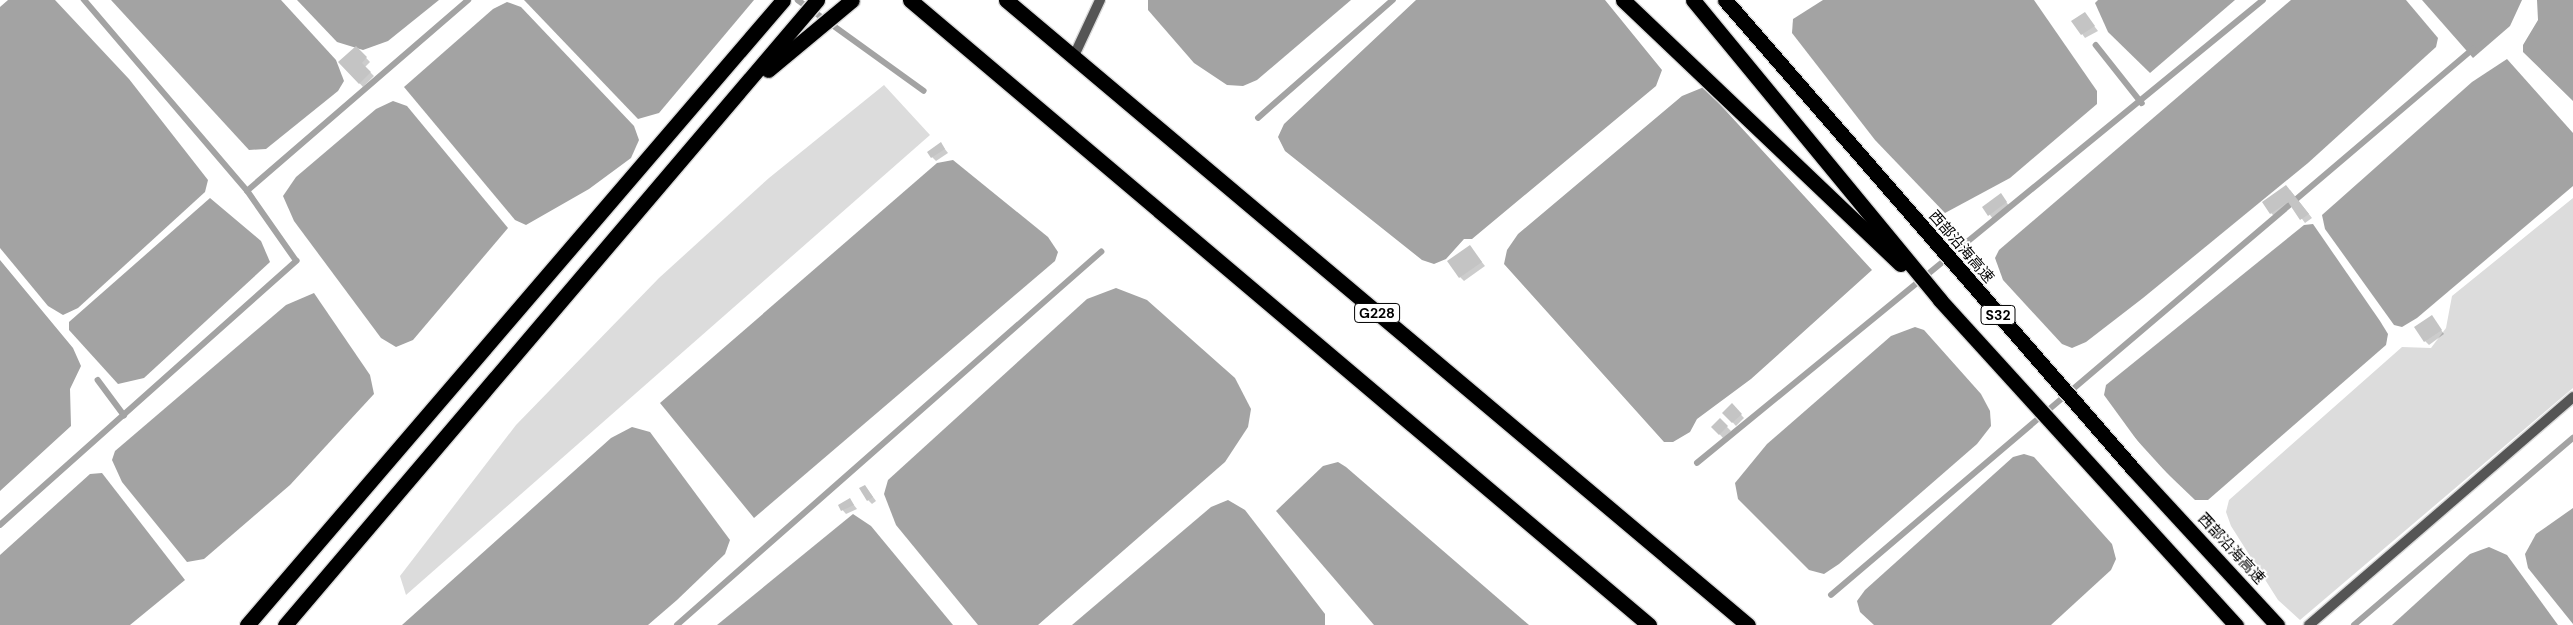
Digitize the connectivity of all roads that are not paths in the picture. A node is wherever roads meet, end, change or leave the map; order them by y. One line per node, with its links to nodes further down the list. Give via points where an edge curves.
1 (770, 0): 12 (highway)
2 (783, 0): 12 (highway)
3 (817, 0): 13 (highway)
4 (852, 0): 13 (highway)
5 (910, 0): 18 (highway)
6 (1006, 0): 11 (highway, G228)
7 (1100, 0): 11 (street)
8 (1622, 0): 14 (highway)
9 (1693, 0): 14 (highway, S32)
10 (1725, 0): 21 (highway, 西部沿海高速 / S32, via 2128,463)
11 (1073, 58): 19 (highway, G228)
12 (728, 64): 16 (highway)
13 (730, 105): 17 (highway)
14 (1940, 300): 20 (highway, S32)
15 (2573, 397): 22 (street)
16 (248, 625)
17 (285, 625)
18 (1649, 625)
19 (1748, 625)
20 (2236, 625)
21 (2277, 625)
22 (2309, 625)

